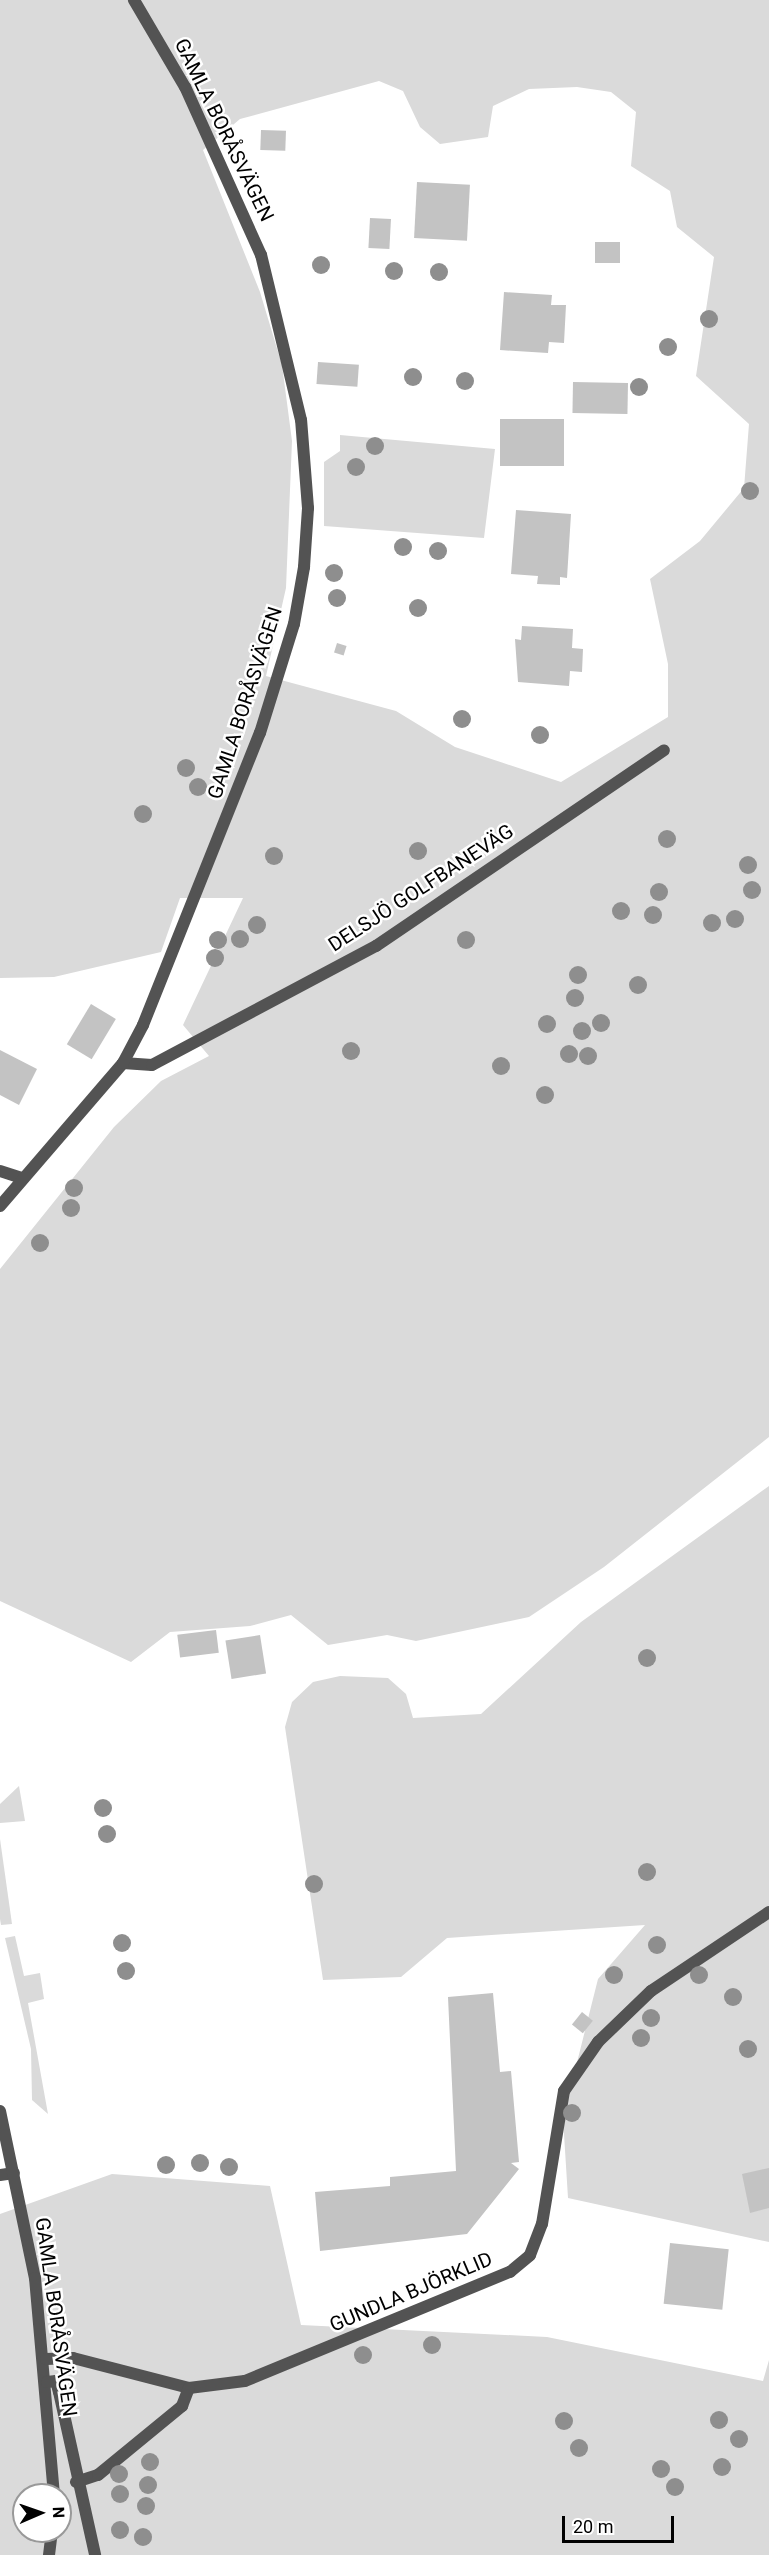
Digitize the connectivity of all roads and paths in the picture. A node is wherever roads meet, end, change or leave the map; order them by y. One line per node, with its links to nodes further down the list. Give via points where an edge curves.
1 (134, 0): 3 (street, GAMLA BORÅSVÄGEN, via 185,87 261,255 292,371 308,508 294,624 261,733 191,914)
2 (664, 750): 3 (street, DELSJÖ GOLFBANEVÄG, via 376,946 152,1065)
3 (123, 1063): 5 (street, GAMLA BORÅSVÄGEN)
4 (0, 1171): 5 (street)
5 (21, 1178): 6 (street, GAMLA BORÅSVÄGEN)
6 (0, 1206)
7 (769, 1912): 13 (street, GUNDLA BJÖRKLID, via 651,1991 598,2042 564,2091 542,2224 530,2255 510,2272 245,2381)
8 (0, 2111): 9 (street, GAMLA BORÅSVÄGEN)
9 (14, 2173): 10 (street); 11 (street, GAMLA BORÅSVÄGEN)
10 (0, 2175)
11 (46, 2359): 12 (street, GAMLA BORÅSVÄGEN); 13 (street, GUNDLA BJÖRKLID, via 73,2358)
12 (47, 2382): 14 (street, via 56,2381); 15 (street, GAMLA BORÅSVÄGEN)
13 (189, 2388): 14 (street, via 182,2406 107,2468)
14 (76, 2482): 16 (street)
15 (53, 2483)
16 (95, 2555)

